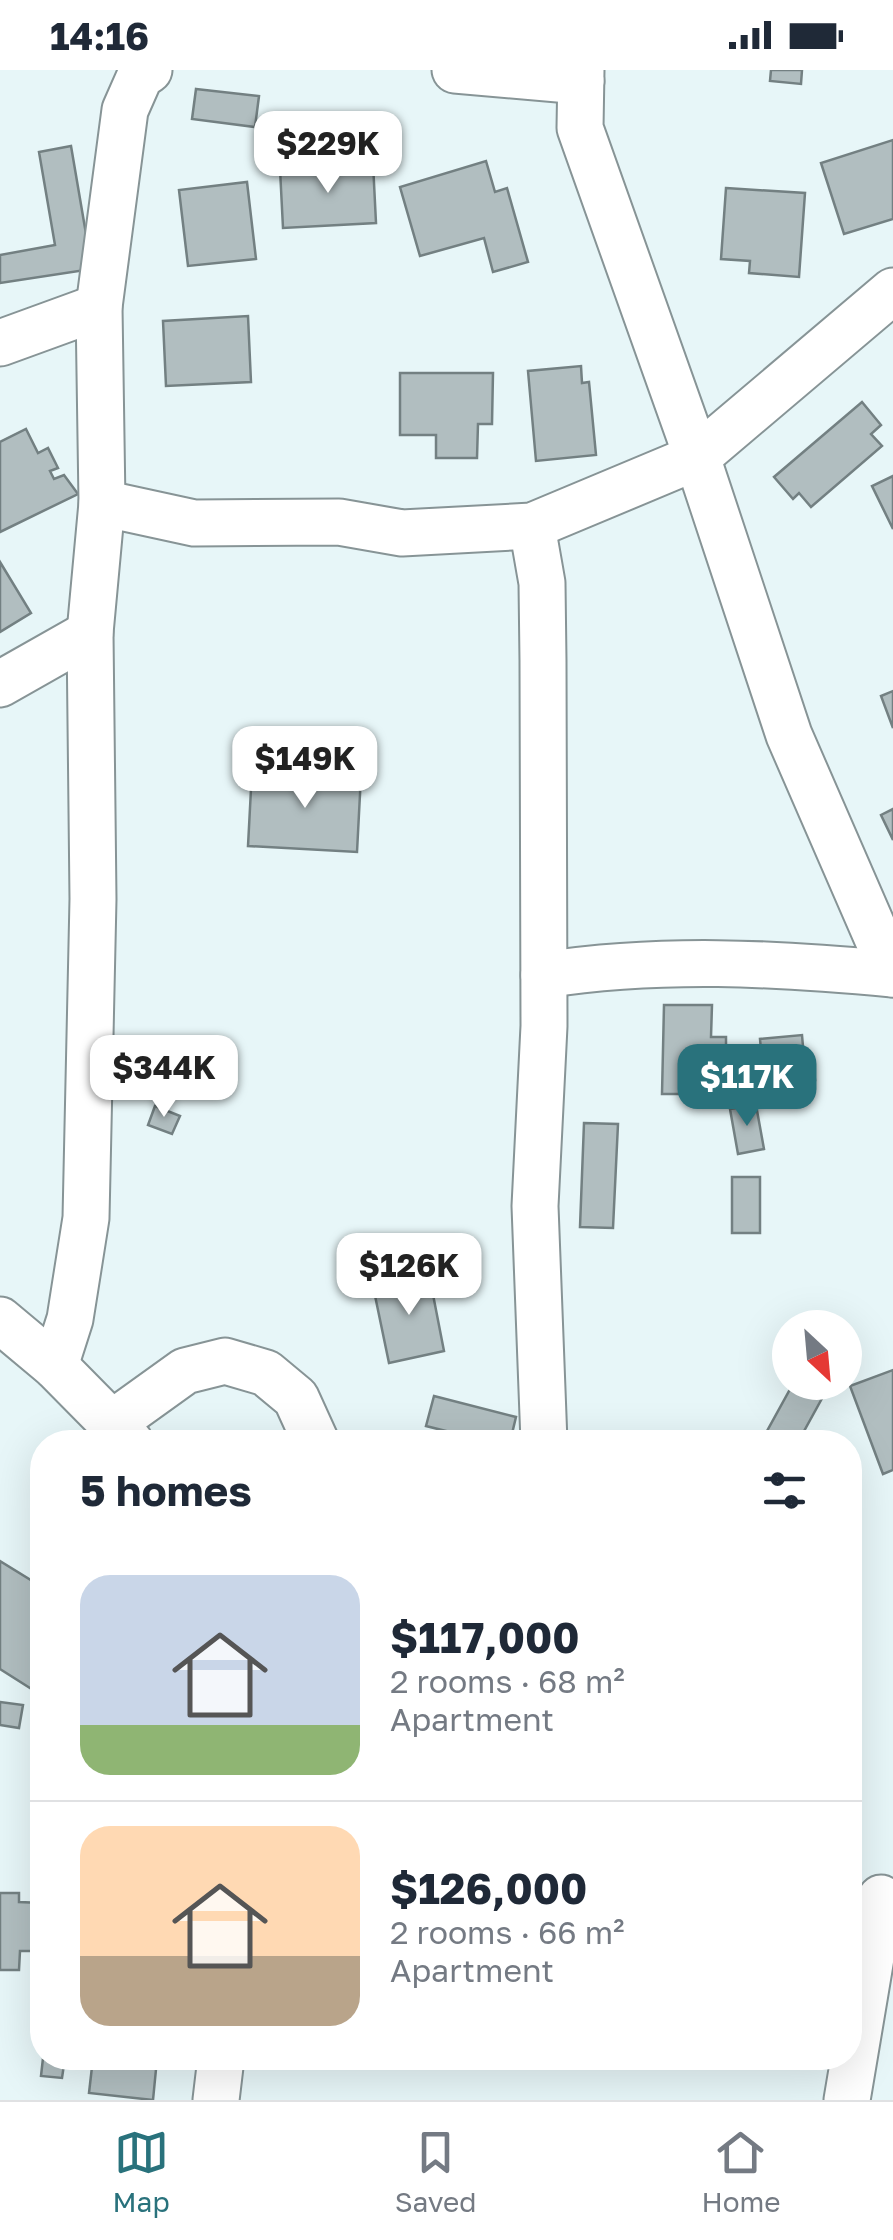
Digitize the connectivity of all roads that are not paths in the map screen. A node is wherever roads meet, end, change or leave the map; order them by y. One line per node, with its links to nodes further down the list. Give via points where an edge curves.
1 (150, 70): 5 (street, via 140,76 125,110)
2 (456, 70): 3 (street)
3 (581, 76): 7 (street, via 580,128)
4 (893, 291): 7 (street)
5 (99, 307): 6 (street); 8 (street)
6 (0, 342)
7 (697, 457): 9 (street); 12 (street, via 789,735)
8 (102, 503): 9 (street, via 194,523 339,522 402,533); 10 (street)
9 (532, 526): 13 (street, via 542,583)
10 (90, 633): 11 (street); 15 (street, via 86,1218 70,1319)
11 (7, 688)
12 (893, 974): 13 (street, via 627,962)
13 (544, 975): 19 (street, via 535,1206)
14 (0, 1320): 15 (street)
15 (55, 1366): 16 (street)
16 (119, 1430)
17 (123, 1430): 18 (street, via 186,1371 224,1361 266,1374 296,1398)
18 (311, 1430)
19 (544, 1430)
20 (874, 1895): 21 (street)
21 (862, 1986)
22 (220, 2070): 24 (street)
23 (851, 2070): 25 (street)
24 (216, 2100)
25 (847, 2100)

